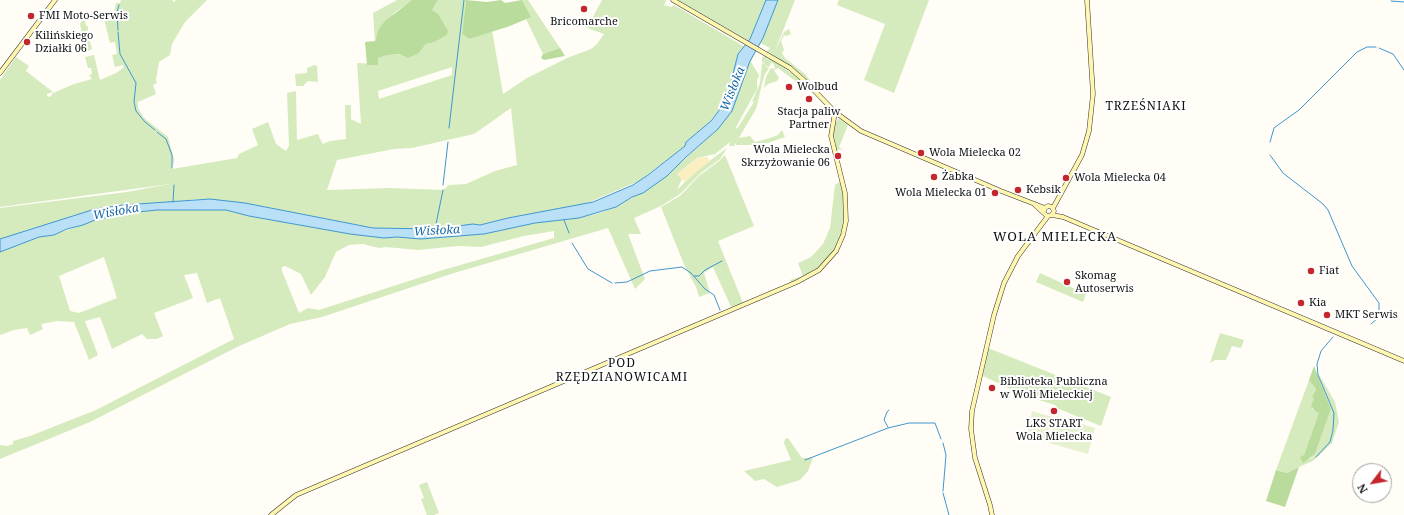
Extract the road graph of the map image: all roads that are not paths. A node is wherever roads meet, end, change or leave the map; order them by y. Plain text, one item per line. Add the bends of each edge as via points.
1 (55, 0) edge
2 (673, 0) edge
3 (1088, 0) edge
4 (0, 73) edge
5 (835, 112) junction
6 (1049, 211) junction
7 (1404, 361) edge
8 (271, 515) edge
9 (992, 515) edge

1 - 4 street
2 - 5 street via 771,56 798,75
3 - 6 street via 1093,94 1089,131 1082,155
5 - 6 street via 868,134
5 - 8 street via 831,136 845,193 846,221 836,251 819,270 797,282 296,495
6 - 7 street
6 - 9 street via 1018,256 1004,283 992,320 971,418 975,458

